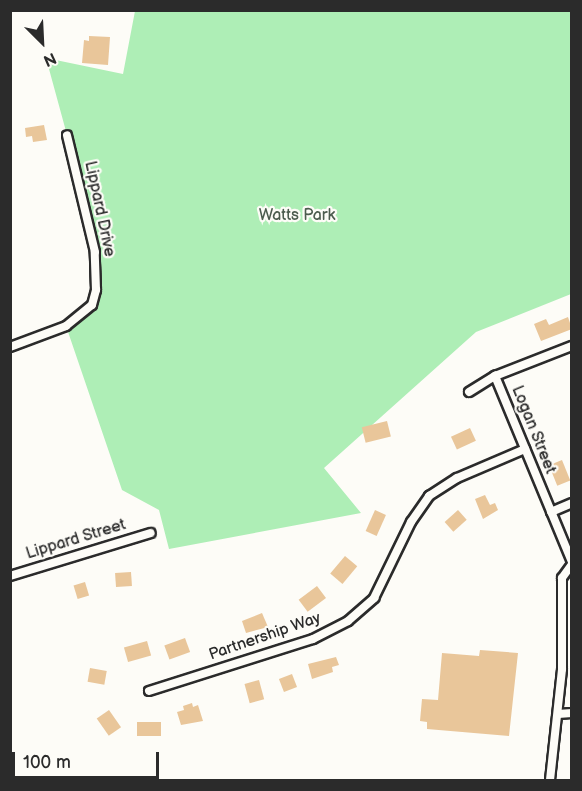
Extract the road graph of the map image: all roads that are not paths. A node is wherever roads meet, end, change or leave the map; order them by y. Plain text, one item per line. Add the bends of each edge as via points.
1 (67, 135) dead end
2 (572, 346) edge
3 (10, 347) edge
4 (495, 376) junction
5 (469, 392) dead end
6 (525, 449) junction
7 (572, 503) edge
8 (551, 512) junction
9 (151, 533) dead end
10 (572, 563) edge
11 (10, 576) edge
12 (149, 692) dead end
13 (572, 713) edge
14 (558, 714) junction
15 (550, 780) edge

1 - 3 street, Lippard Drive via 95,252 96,290 92,305 66,326
2 - 4 street
4 - 5 street
4 - 6 street, Logan Street
6 - 8 street, Logan Street
6 - 12 street, Partnership Way via 457,478 429,496 411,522 374,598 348,621 313,639
7 - 8 street
8 - 10 street, Logan Street
9 - 11 street, Lippard Street
10 - 14 street via 561,585
13 - 14 street
14 - 15 street

